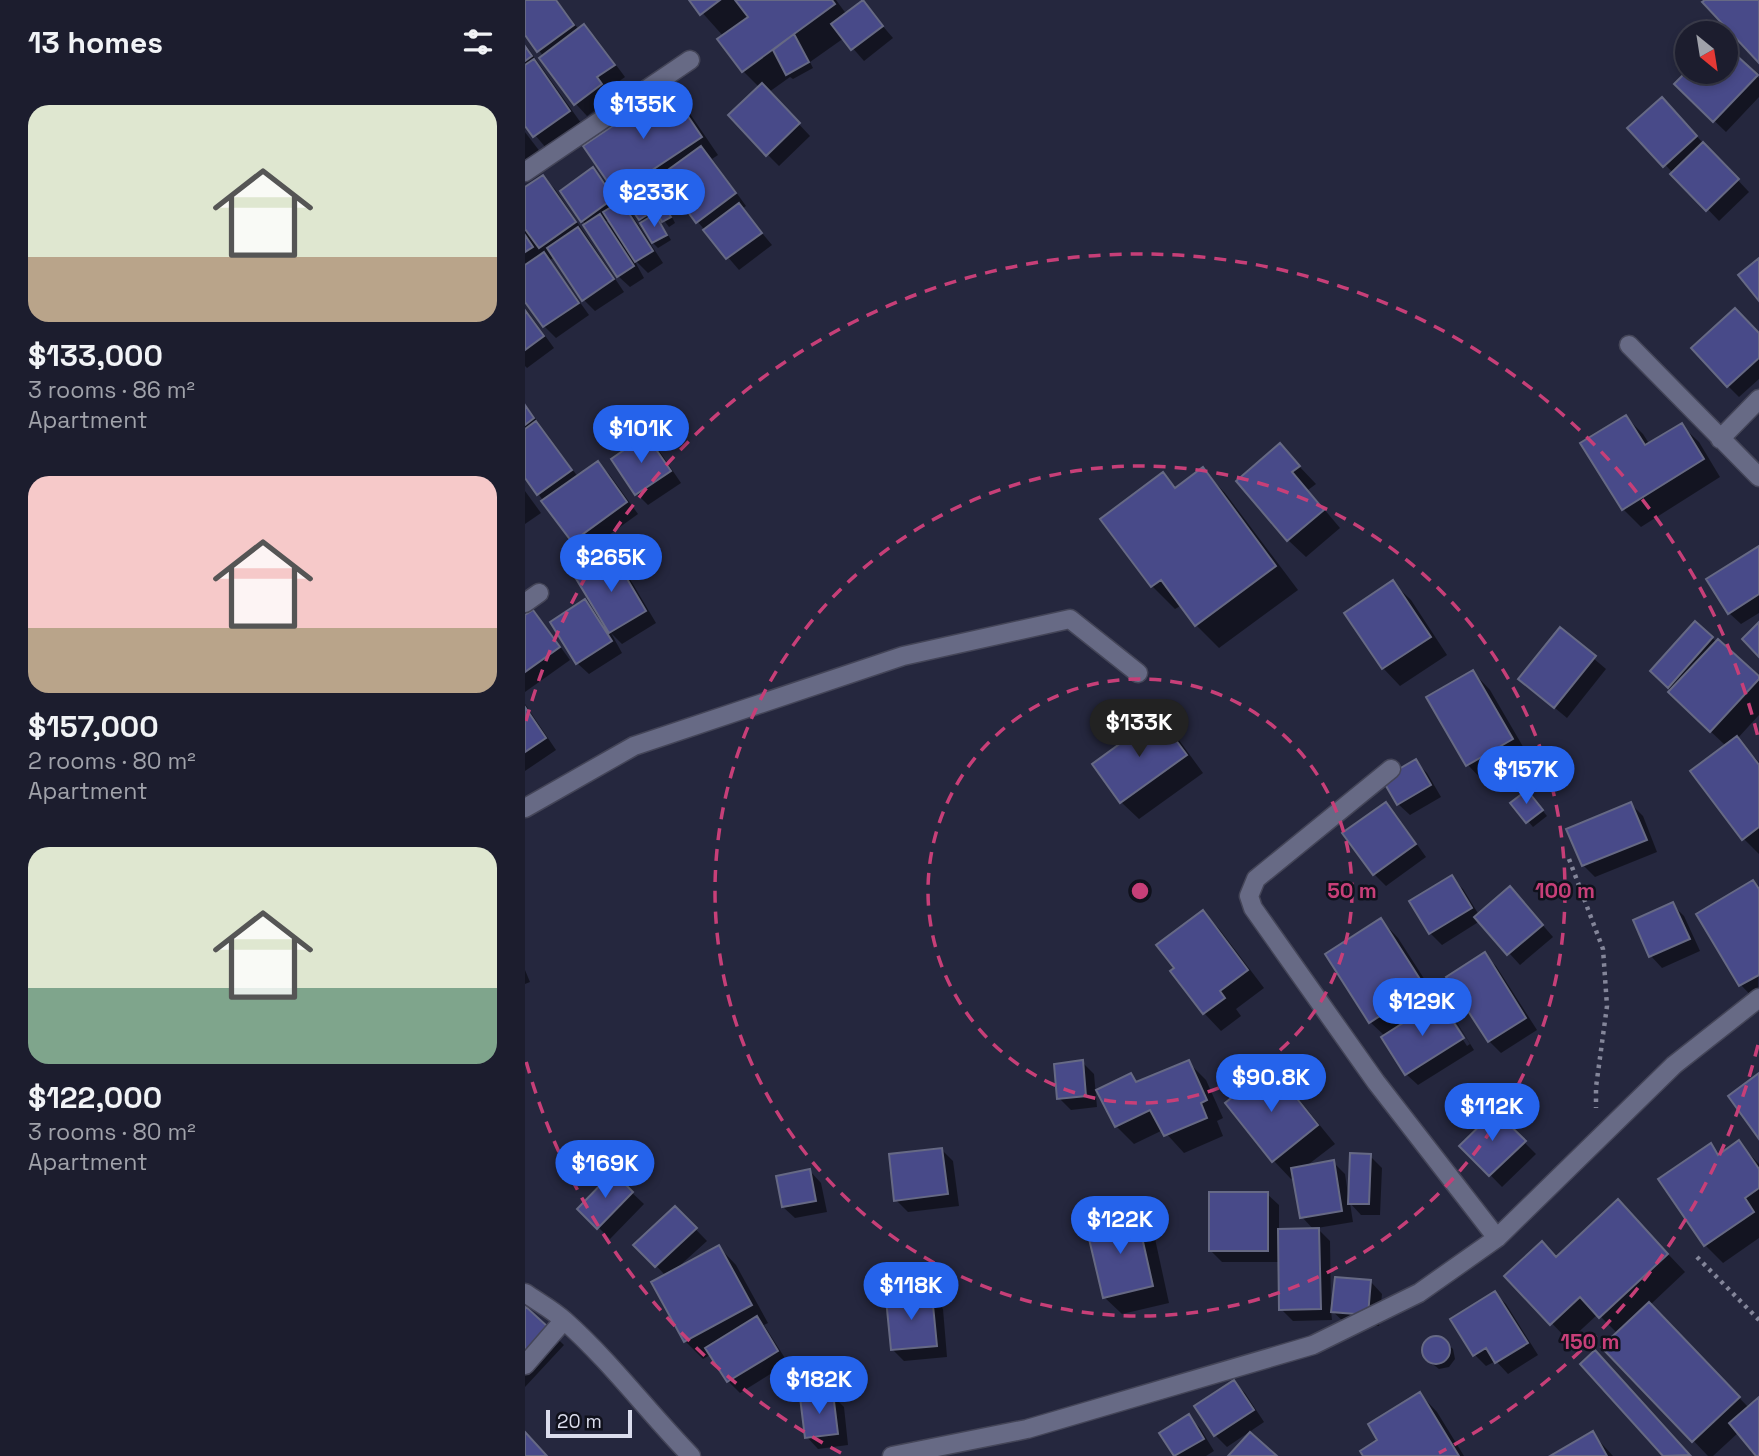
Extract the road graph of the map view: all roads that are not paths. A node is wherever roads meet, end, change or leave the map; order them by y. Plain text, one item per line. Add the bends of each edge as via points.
1 (690, 60) dead end
2 (525, 172) edge
3 (1629, 345) dead end
4 (1759, 399) edge
5 (1720, 439) junction
6 (1759, 477) edge
7 (525, 586) edge
8 (525, 603) edge
9 (1138, 673) dead end
10 (1391, 769) dead end
11 (525, 808) edge
12 (1758, 1000) edge
13 (1497, 1238) junction
14 (525, 1293) edge
15 (564, 1320) junction
16 (525, 1365) edge
17 (691, 1456) edge
18 (891, 1456) edge

1 - 2 street
3 - 5 street
4 - 5 street
5 - 6 street
7 - 8 street via 539,593
9 - 11 street via 1070,619 996,634 903,656 633,746
10 - 13 street via 1256,879 1249,896 1376,1082
12 - 13 street via 1674,1065
13 - 18 street via 1419,1293 1313,1345 1027,1429
14 - 15 street
15 - 16 street
15 - 17 street

